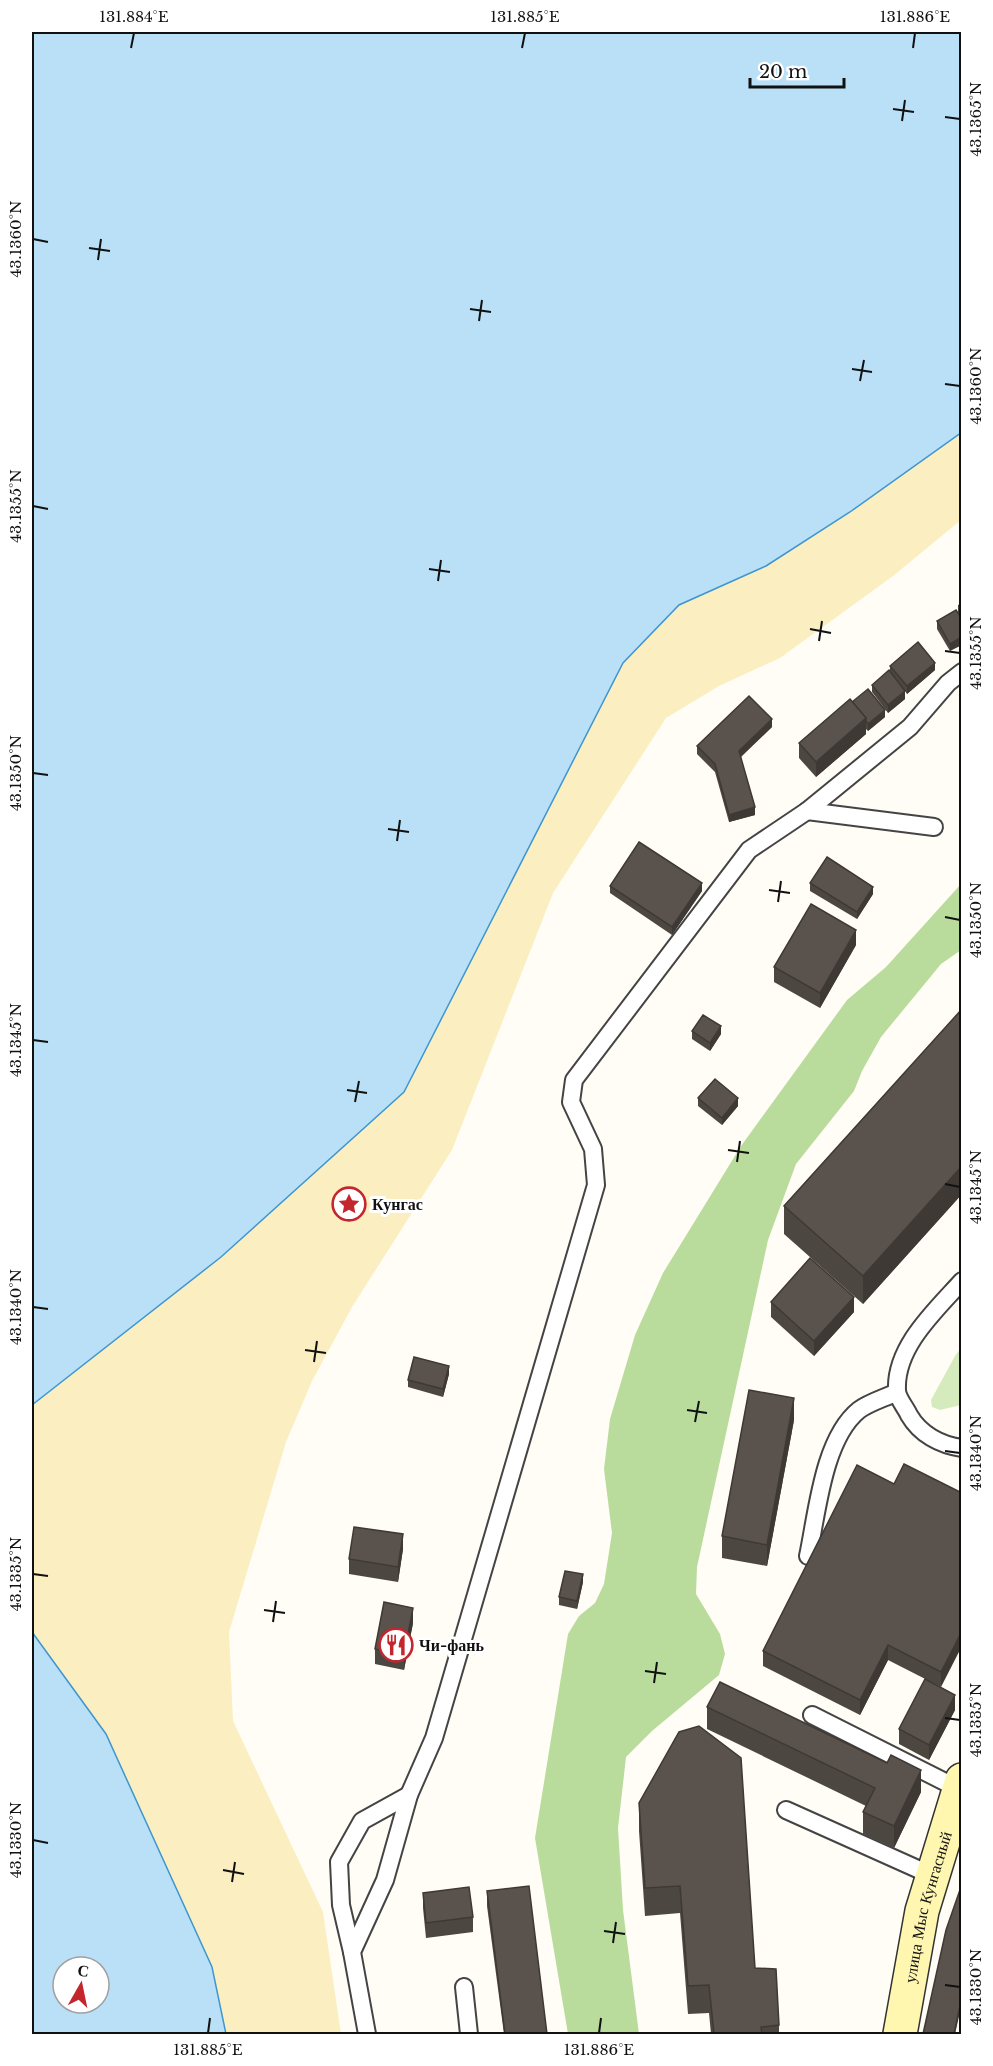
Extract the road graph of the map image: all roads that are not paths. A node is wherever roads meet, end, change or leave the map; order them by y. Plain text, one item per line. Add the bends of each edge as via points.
1 (962, 672) edge
2 (807, 811) junction
3 (934, 827) dead end
4 (962, 1281) edge
5 (897, 1392) junction
6 (962, 1448) edge
7 (808, 1556) edge
8 (812, 1714) dead end
9 (959, 1784) edge
10 (409, 1795) junction
11 (786, 1810) dead end
12 (931, 1875) junction
13 (352, 1952) junction
14 (464, 1987) dead end
15 (367, 2034) edge
16 (469, 2034) edge
17 (900, 2034) edge

1 - 2 lane via 910,727
2 - 3 lane
2 - 10 lane via 749,850 574,1080 571,1102 593,1149 596,1185 437,1726
4 - 5 lane via 903,1355
5 - 6 lane via 916,1428 946,1446
5 - 7 lane via 860,1410 845,1427 830,1455
8 - 9 lane
9 - 12 street, улица Мыс Кунгасный
10 - 13 lane via 385,1880
10 - 13 lane via 362,1821 339,1862 341,1905
11 - 12 lane
12 - 17 street, улица Мыс Кунгасный
13 - 15 lane
14 - 16 lane

